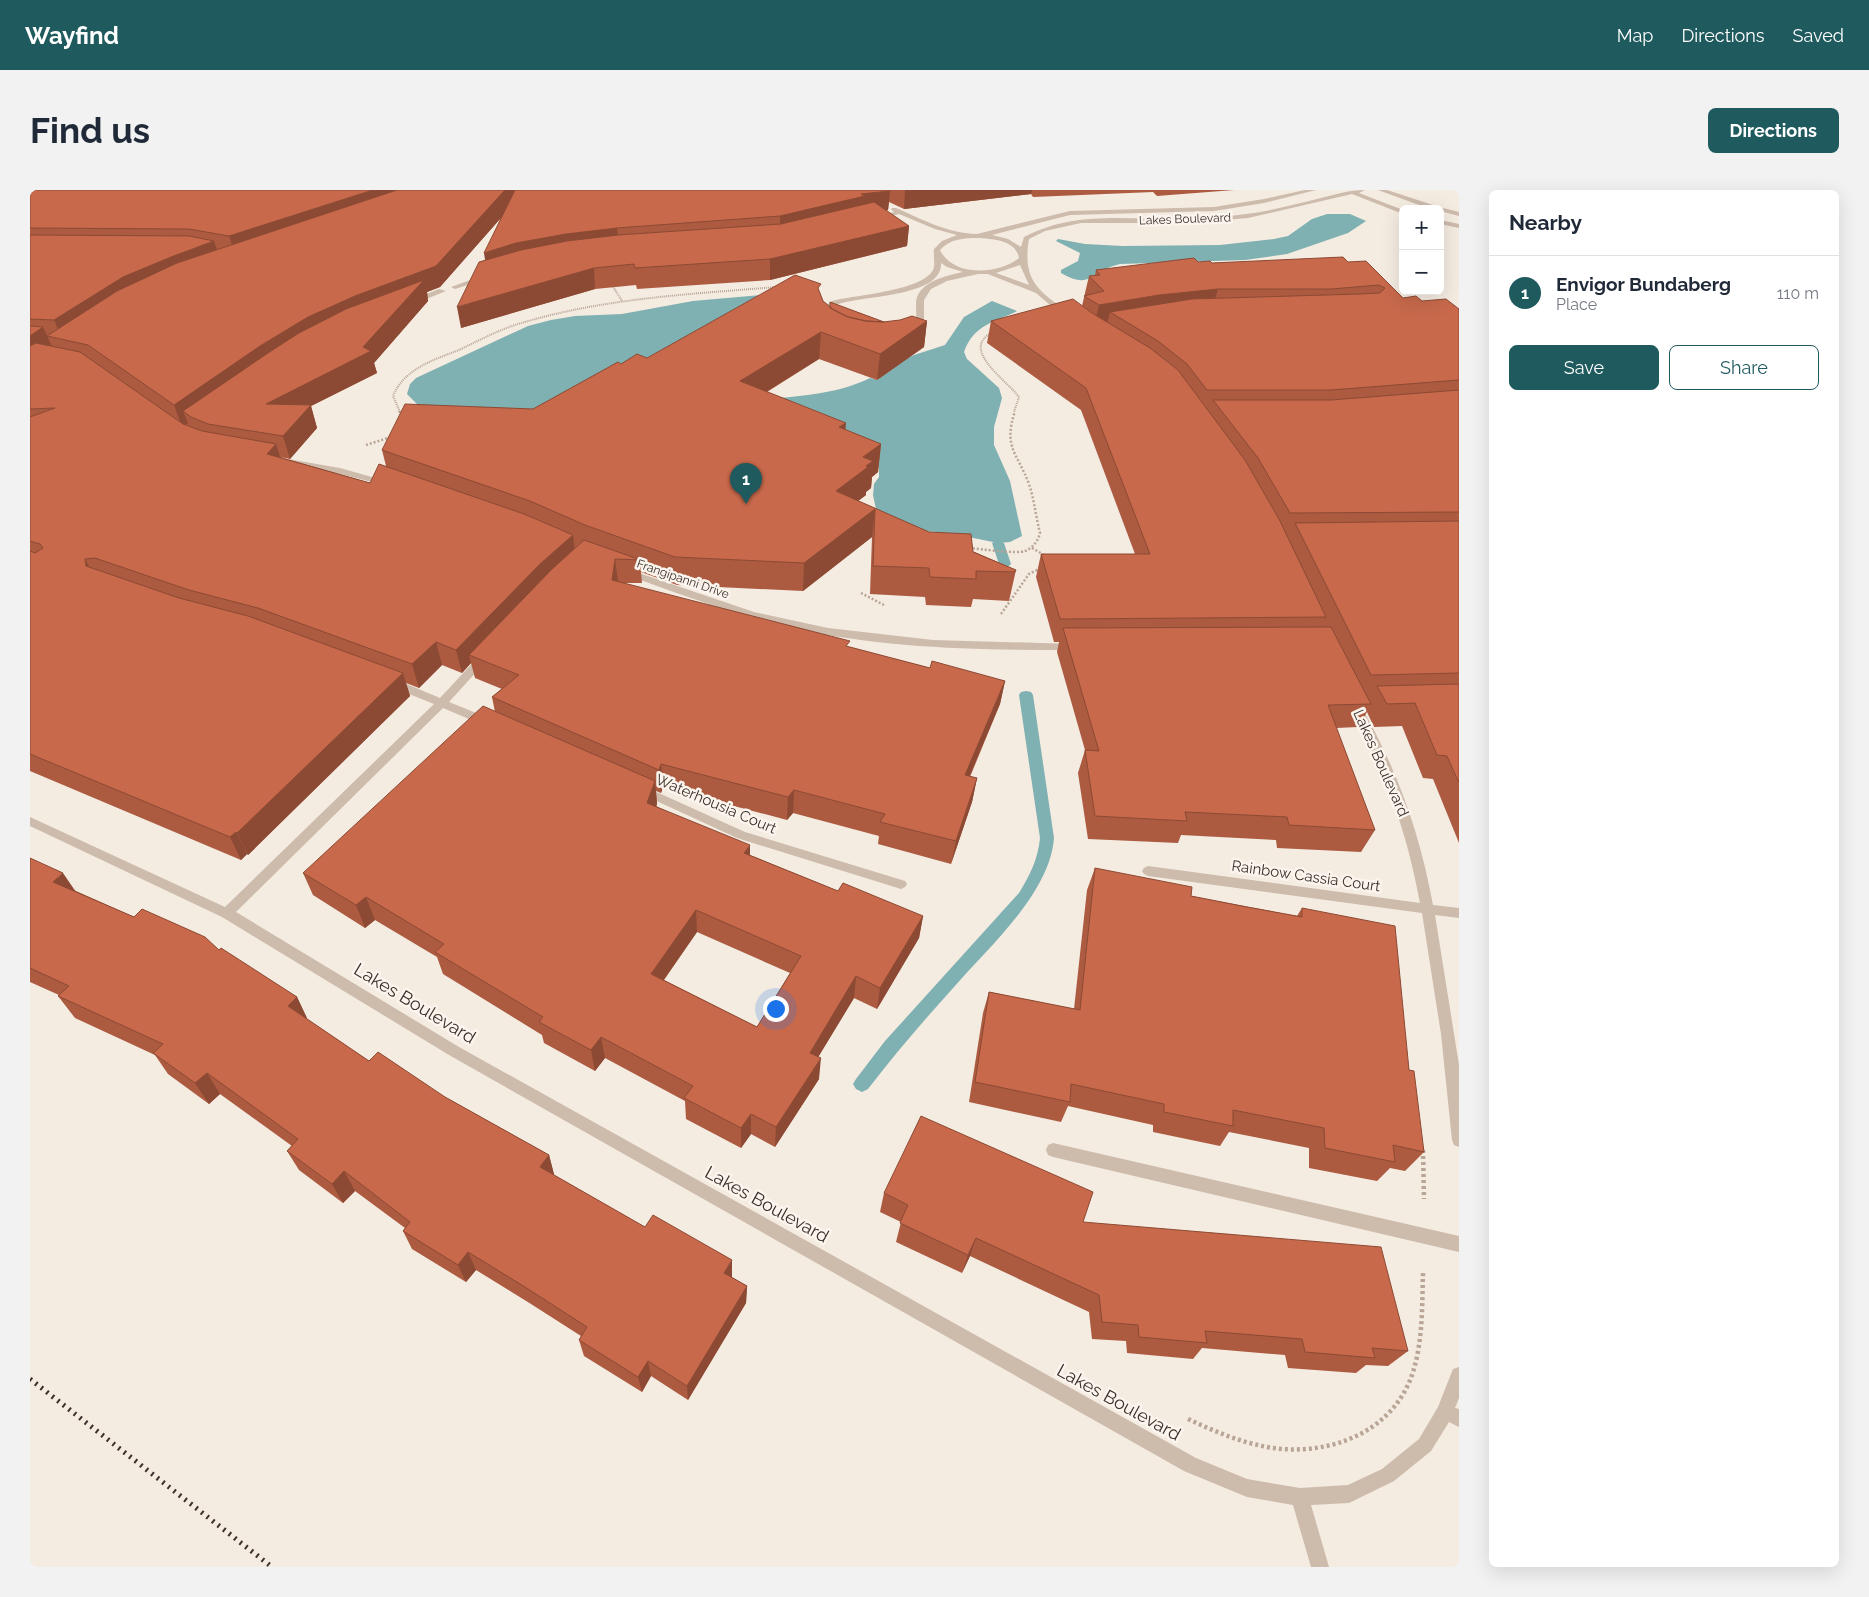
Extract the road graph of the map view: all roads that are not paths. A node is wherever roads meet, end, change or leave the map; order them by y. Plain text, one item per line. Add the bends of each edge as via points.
1 (1313, 190) edge
2 (1362, 190) edge
3 (1381, 190) edge
4 (1350, 191) edge
5 (884, 204) edge
6 (1427, 205) edge
7 (1399, 210) edge
8 (1444, 210) edge
9 (900, 212) junction
10 (1459, 214) edge
11 (866, 220) edge
12 (917, 221) junction
13 (1444, 223) edge
14 (1459, 226) edge
15 (974, 236) junction
16 (935, 246) junction
17 (1023, 257) junction
18 (983, 272) junction
19 (494, 274) edge
20 (455, 286) dead end
21 (442, 291) dead end
22 (1038, 292) junction
23 (399, 307) edge
24 (823, 321) edge
25 (1076, 322) edge
26 (906, 338) edge
27 (274, 460) edge
28 (400, 486) edge
29 (621, 570) edge
30 (495, 646) edge
31 (1083, 647) edge
32 (383, 679) edge
33 (1356, 701) edge
34 (442, 703) junction
35 (499, 727) edge
36 (626, 783) edge
37 (30, 821) edge
38 (1148, 871) dead end
39 (901, 884) dead end
40 (1428, 910) junction
41 (228, 913) junction
42 (1459, 913) edge
43 (1459, 1140) edge
44 (1053, 1150) dead end
45 (1459, 1244) edge
46 (1459, 1375) edge
47 (1452, 1415) edge
48 (1300, 1497) junction
49 (1320, 1567) edge

1 - 15 street, Lakes Boulevard via 1223,208 1071,213
2 - 4 street, Lakes Boulevard
3 - 6 street
4 - 7 street
4 - 17 street, Lakes Boulevard via 1282,210 1234,218 1066,224 1040,230 1026,238
5 - 9 street
8 - 10 street
9 - 11 street
9 - 12 street
12 - 15 street
12 - 16 street
13 - 14 street
15 - 16 street, Lakes Boulevard via 947,240
15 - 17 street via 1013,244
16 - 18 street via 942,261
16 - 24 street via 940,264 933,276 904,290 837,301 822,313
17 - 18 street via 1011,268
17 - 22 street via 1022,269
18 - 22 street via 1014,280
18 - 26 street via 949,277 927,290 921,296 921,325 916,333
19 - 20 street
21 - 23 street
22 - 25 street
27 - 28 street via 340,471
29 - 31 street, Frangipanni Drive via 730,608 793,625 845,634 960,645
30 - 34 street
32 - 34 street
33 - 40 street, Lakes Boulevard via 1408,823
34 - 35 street
34 - 41 street
36 - 39 street, Waterhousia Court via 741,835
37 - 41 street, Lakes Boulevard
38 - 40 street, Rainbow Cassia Court
40 - 42 street, Rainbow Cassia Court
40 - 43 street, Lakes Boulevard via 1444,997
41 - 48 street, Lakes Boulevard via 454,1051 1190,1465 1247,1488
44 - 45 street
46 - 47 street, Lakes Boulevard
47 - 48 street, Lakes Boulevard via 1425,1445 1388,1475 1349,1494
48 - 49 street

